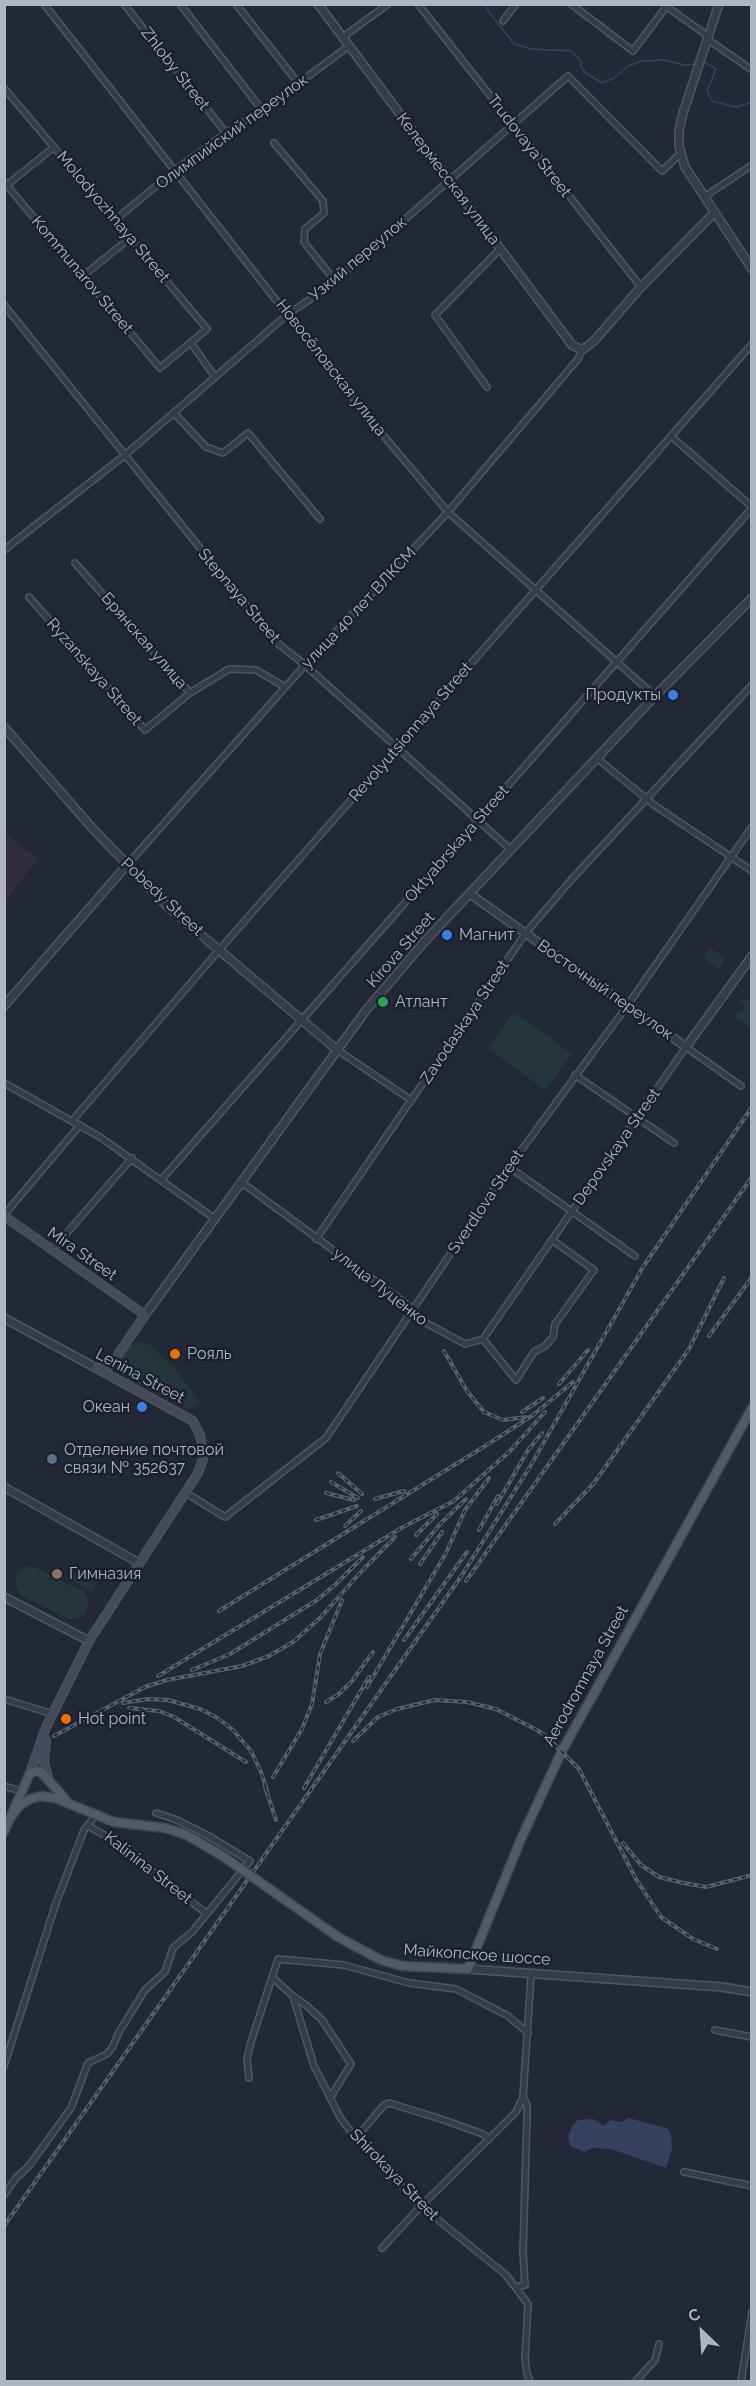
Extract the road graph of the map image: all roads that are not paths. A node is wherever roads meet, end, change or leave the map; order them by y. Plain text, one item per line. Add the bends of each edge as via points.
1 (44, 4) edge
2 (124, 4) edge
3 (180, 4) edge
4 (236, 4) edge
5 (318, 4) edge
6 (388, 4) edge
7 (418, 4) edge
8 (516, 4) edge
9 (571, 4) edge
10 (719, 4) edge
11 (664, 6) edge
12 (503, 21) dead end
13 (343, 37) junction
14 (708, 37) junction
15 (349, 46) junction
16 (752, 70) edge
17 (299, 84) junction
18 (4, 88) edge
19 (262, 110) junction
20 (512, 125) junction
21 (226, 133) junction
22 (274, 143) dead end
23 (54, 147) junction
24 (681, 154) junction
25 (752, 165) edge
26 (175, 170) junction
27 (449, 183) junction
28 (6, 184) edge
29 (704, 197) junction
30 (714, 213) junction
31 (115, 220) junction
32 (130, 238) junction
33 (500, 249) junction
34 (752, 269) edge
35 (83, 276) junction
36 (335, 280) junction
37 (641, 287) junction
38 (4, 305) edge
39 (288, 314) junction
40 (191, 343) junction
41 (752, 344) edge
42 (582, 350) junction
43 (160, 368) joint
44 (215, 377) junction
45 (487, 387) dead end
46 (174, 413) junction
47 (671, 436) junction
48 (125, 455) junction
49 (752, 508) edge
50 (448, 512) junction
51 (321, 519) dead end
52 (4, 550) edge
53 (75, 563) dead end
54 (536, 591) junction
55 (29, 597) dead end
56 (752, 598) edge
57 (616, 661) junction
58 (305, 665) junction
59 (752, 684) edge
60 (285, 687) junction
61 (190, 693) junction
62 (655, 696) junction
63 (4, 727) edge
64 (397, 748) junction
65 (598, 759) junction
66 (647, 798) junction
67 (479, 820) junction
68 (752, 827) edge
69 (511, 850) junction
70 (731, 856) junction
71 (127, 865) junction
72 (752, 871) edge
73 (470, 894) junction
74 (525, 934) junction
75 (220, 949) junction
76 (752, 956) edge
77 (4, 1006) edge
78 (627, 1006) junction
79 (302, 1021) junction
80 (686, 1047) junction
81 (336, 1050) junction
82 (575, 1075) junction
83 (4, 1083) edge
84 (741, 1086) dead end
85 (411, 1100) junction
86 (638, 1118) junction
87 (72, 1121) junction
88 (80, 1125) junction
89 (674, 1143) dead end
90 (132, 1158) junction
91 (509, 1167) junction
92 (162, 1179) junction
93 (241, 1182) junction
94 (571, 1212) junction
95 (4, 1215) edge
96 (214, 1218) junction
97 (316, 1239) junction
98 (552, 1240) junction
99 (52, 1250) junction
100 (635, 1256) dead end
101 (412, 1310) junction
102 (145, 1315) junction
103 (4, 1318) edge
104 (483, 1339) junction
105 (117, 1358) junction
106 (96, 1368) junction
107 (124, 1383) junction
108 (752, 1408) edge
109 (4, 1489) edge
110 (186, 1493) junction
111 (138, 1565) junction
112 (4, 1597) edge
113 (89, 1641) junction
114 (4, 1699) edge
115 (53, 1715) junction
116 (29, 1775) junction
117 (51, 1785) junction
118 (4, 1786) edge
119 (21, 1791) junction
120 (55, 1798) junction
121 (71, 1804) junction
122 (156, 1813) dead end
123 (95, 1816) junction
124 (11, 1817) junction
125 (88, 1826) junction
126 (4, 1832) edge
127 (206, 1913) junction
128 (381, 1960) junction
129 (468, 1969) junction
130 (377, 1973) junction
131 (531, 1975) junction
132 (272, 1977) junction
133 (752, 1992) edge
134 (293, 1996) junction
135 (715, 2030) dead end
136 (528, 2033) junction
137 (752, 2037) edge
138 (4, 2066) edge
139 (249, 2078) dead end
140 (523, 2097) junction
141 (330, 2098) junction
142 (356, 2138) junction
143 (489, 2139) junction
144 (684, 2172) dead end
145 (752, 2186) edge
146 (4, 2195) edge
147 (421, 2206) junction
148 (382, 2248) dead end
149 (525, 2285) junction
150 (516, 2287) junction
151 (528, 2304) junction
152 (752, 2312) edge
153 (659, 2344) dead end
154 (530, 2382) edge
155 (635, 2382) edge
156 (741, 2382) edge

1 - 26 street, Новосёловская улица
2 - 21 street, Zhloby Street
3 - 19 street
4 - 17 street
5 - 13 street, Келермесская улица
6 - 13 street
7 - 20 street, Trudovaya Street
8 - 12 street
9 - 11 street via 633,51
10 - 14 street
11 - 14 street
13 - 15 street, Келермесская улица
14 - 16 street
14 - 24 street via 679,131
15 - 17 street, Олимпийский переулок
15 - 27 street, Келермесская улица
17 - 19 street, Олимпийский переулок
18 - 23 street, Molodyozhnaya Street
19 - 21 street, Олимпийский переулок
20 - 24 street, Узкий переулок via 568,76 662,171
20 - 27 street, Узкий переулок
20 - 37 street, Trudovaya Street
21 - 26 street, Олимпийский переулок
22 - 36 street via 322,201 324,213 305,229 304,242
23 - 28 street
23 - 31 street, Molodyozhnaya Street
24 - 29 street
25 - 29 street
26 - 31 street, Олимпийский переулок
26 - 39 street, Новосёловская улица
27 - 33 street, Келермесская улица
27 - 36 street, Узкий переулок
28 - 35 street, Kommunarov Street
29 - 30 street
30 - 34 street
30 - 37 street, улица 40 лет ВЛКСМ
31 - 32 street, Molodyozhnaya Street
32 - 35 street
32 - 40 street, Molodyozhnaya Street via 207,329
33 - 42 street, Келермесская улица via 573,345
33 - 45 street via 435,315
35 - 43 street, Kommunarov Street
36 - 39 street, Узкий переулок
37 - 42 street, улица 40 лет ВЛКСМ via 594,342
38 - 48 street, Stepnaya Street
39 - 44 street, Узкий переулок
39 - 50 street, Новосёловская улица
40 - 43 street, Molodyozhnaya Street
40 - 44 street
41 - 47 street, Revolyutsionnaya Street
42 - 50 street, улица 40 лет ВЛКСМ
44 - 46 street, Узкий переулок
46 - 48 street, Узкий переулок
46 - 51 street via 206,447 223,453 248,433
47 - 49 street
47 - 54 street, Revolyutsionnaya Street
48 - 52 street, Узкий переулок
48 - 58 street, Stepnaya Street via 265,630
49 - 57 street, Oktyabrskaya Street
50 - 54 street, Новосёловская улица
50 - 58 street, улица 40 лет ВЛКСМ
53 - 61 street, Брянская улица
54 - 57 street, Новосёловская улица
54 - 64 street, Revolyutsionnaya Street
55 - 61 street, Ryzanskaya Street via 145,730
56 - 62 street, Kirova Street
57 - 62 street, Новосёловская улица
57 - 67 street, Oktyabrskaya Street
58 - 60 street, улица 40 лет ВЛКСМ
58 - 64 street, Stepnaya Street
59 - 66 street, Zavodaskaya Street
60 - 61 street, Брянская улица via 256,670 242,668 229,669
60 - 71 street, улица 40 лет ВЛКСМ
62 - 65 street, Kirova Street
63 - 71 street, Pobedy Street
64 - 67 street, Stepnaya Street
64 - 75 street, Revolyutsionnaya Street
65 - 66 street
65 - 69 street, Kirova Street
66 - 70 street
66 - 74 street, Zavodaskaya Street
67 - 69 street, Stepnaya Street
67 - 79 street, Oktyabrskaya Street
68 - 70 street, Sverdlova Street
69 - 73 street, Kirova Street
70 - 72 street
70 - 78 street, Sverdlova Street
71 - 75 street, Pobedy Street via 167,906
71 - 77 street, улица 40 лет ВЛКСМ
73 - 74 street, Восточный переулок
73 - 81 street, Kirova Street via 403,966
74 - 78 street, Восточный переулок
74 - 85 street, Zavodaskaya Street
75 - 79 street, Pobedy Street
75 - 87 street, Revolyutsionnaya Street
76 - 80 street, Depovskaya Street
78 - 80 street, Восточный переулок
78 - 82 street, Sverdlova Street
79 - 81 street, Pobedy Street
79 - 92 street, Oktyabrskaya Street
80 - 84 street, Восточный переулок
80 - 86 street, Depovskaya Street
81 - 85 street
81 - 93 street, Kirova Street
82 - 86 street
82 - 91 street, Sverdlova Street
83 - 87 street
85 - 97 street, Zavodaskaya Street
86 - 89 street
86 - 94 street, Depovskaya Street
87 - 88 street
88 - 90 street
88 - 95 street
90 - 92 street
90 - 99 street
91 - 94 street
91 - 101 street, Sverdlova Street
92 - 96 street
93 - 96 street, Kirova Street
93 - 97 street, улица Луценко
94 - 98 street, Depovskaya Street
94 - 100 street
95 - 99 main road, Mira Street
96 - 102 street, Kirova Street
97 - 101 street, улица Луценко
98 - 104 street, Depovskaya Street
98 - 104 street via 594,1270 555,1324 553,1337 534,1352 516,1380
99 - 102 main road, Mira Street
101 - 104 street, улица Луценко via 417,1318 465,1344
101 - 110 street, Sverdlova Street via 326,1438 225,1517
102 - 105 main road, Kirova Street
103 - 106 street, Lenina Street
105 - 106 main road via 111,1365
105 - 107 main road via 115,1368
106 - 107 main road, Lenina Street
107 - 110 main road, Lenina Street via 186,1416 197,1428 204,1450 203,1463
108 - 129 main road, Aerodromnaya Street via 562,1751
109 - 111 street
110 - 111 main road, Lenina Street
111 - 113 main road, Lenina Street
112 - 113 street
113 - 115 main road, Lenina Street
114 - 115 street
115 - 116 main road
115 - 117 main road via 43,1758
116 - 117 main road via 40,1772
116 - 119 main road
116 - 120 main road via 28,1791
117 - 121 main road
118 - 119 street
119 - 124 main road
120 - 121 main road
120 - 124 main road via 41,1796 26,1801
121 - 123 main road, Майкопское шоссе
122 - 127 street via 197,1830 250,1861
123 - 125 street
123 - 128 main road, Майкопское шоссе, bridge via 176,1831 198,1840 338,1937
124 - 126 main road
125 - 127 street, Kalinina Street via 108,1837
125 - 138 street via 55,1906
127 - 146 street via 173,1948 165,1972 145,1990 112,2048 88,2063 71,2108
128 - 129 main road, Майкопское шоссе via 402,1966
128 - 130 street
129 - 131 street, Майкопское шоссе
130 - 132 street via 344,1965 278,1959
130 - 136 street via 409,1983 456,1989 508,2016
131 - 133 street, Майкопское шоссе
131 - 136 street
132 - 134 street
132 - 139 street via 249,2045
134 - 141 street, Shirokaya Street via 314,2066
134 - 141 street via 322,2020 351,2064
135 - 137 street
136 - 140 street
140 - 143 street via 516,2112
140 - 149 street via 527,2106
141 - 142 street, Shirokaya Street
142 - 143 street via 389,2103
142 - 147 street, Shirokaya Street
143 - 147 street
144 - 145 street
147 - 148 street
147 - 150 street, Shirokaya Street
149 - 150 street
149 - 151 street
150 - 151 street, Shirokaya Street
151 - 154 street via 525,2359
152 - 156 street
153 - 155 street via 655,2360

